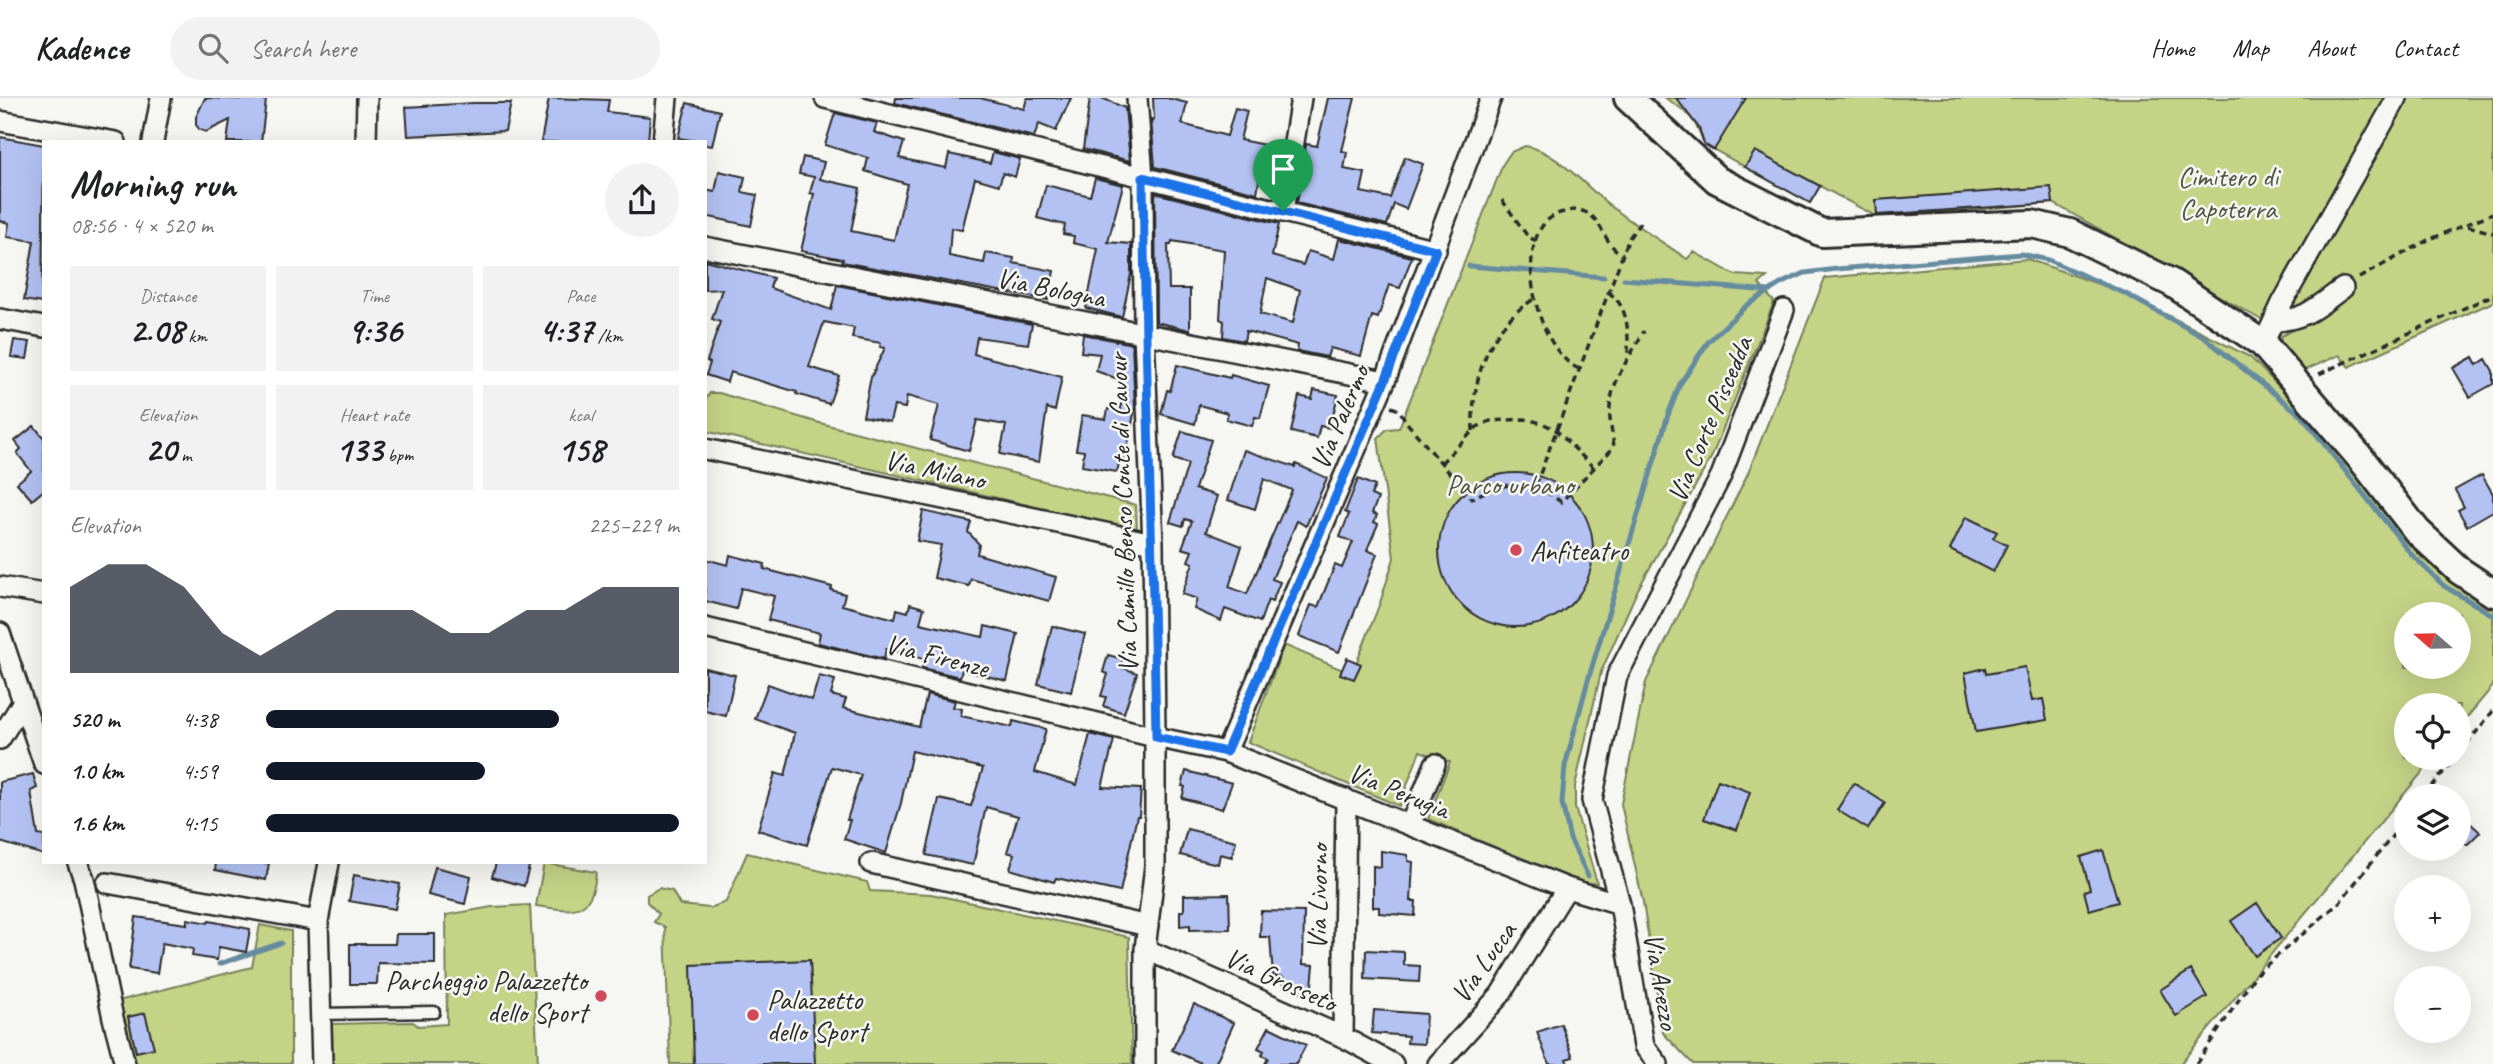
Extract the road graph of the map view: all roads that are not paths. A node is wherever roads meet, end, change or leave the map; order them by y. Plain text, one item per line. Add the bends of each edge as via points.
1 (161, 98) edge
2 (367, 98) edge
3 (667, 98) edge
4 (825, 98) edge
5 (1301, 98) edge
6 (1492, 98) edge
7 (1628, 98) edge
8 (2397, 98) edge
9 (1134, 100) edge
10 (0, 121) edge
11 (105, 140) edge
12 (153, 140) edge
13 (366, 140) edge
14 (663, 140) edge
15 (1143, 177) junction
16 (1283, 211) junction
17 (707, 247) edge
18 (1436, 250) junction
19 (2343, 288) road end
20 (1784, 310) dead end
21 (0, 319) edge
22 (42, 327) edge
23 (2269, 332) junction
24 (1144, 334) junction
25 (1385, 381) junction
26 (707, 449) edge
27 (1153, 543) junction
28 (0, 587) edge
29 (2493, 593) edge
30 (42, 594) edge
31 (707, 628) edge
32 (0, 633) edge
33 (22, 703) junction
34 (39, 735) edge
35 (1156, 737) junction
36 (0, 739) edge
37 (42, 752) edge
38 (1226, 752) junction
39 (1435, 764) dead end
40 (1346, 799) junction
41 (1410, 825) junction
42 (871, 863) dead end
43 (328, 864) edge
44 (81, 871) edge
45 (107, 883) dead end
46 (1567, 888) junction
47 (1620, 904) junction
48 (318, 921) junction
49 (1148, 926) junction
50 (1145, 949) junction
51 (434, 1012) dead end
52 (320, 1014) junction
53 (1343, 1037) junction
54 (125, 1064) edge
55 (322, 1064) edge
56 (1145, 1064) edge
57 (1393, 1064) edge
58 (1438, 1064) edge
59 (1658, 1064) edge

1 - 12 street
2 - 13 street
3 - 14 street
4 - 15 street
5 - 16 street
6 - 18 street, Via Palermo
7 - 23 street via 1717,180 1822,233 2032,224 2070,233
8 - 23 street
9 - 15 street, Via Camillo Benso Conte di Cavour
10 - 11 street
15 - 16 street
15 - 24 street, Via Camillo Benso Conte di Cavour
16 - 18 street
17 - 24 street, Via Bologna
18 - 25 street, Via Palermo
19 - 23 street via 2304,316
20 - 47 street, Via Corte Piscedda via 1721,476 1617,676 1592,800
21 - 22 street
23 - 29 street via 2298,384 2417,531 2460,571
24 - 25 street, Via Bologna
24 - 27 street, Via Camillo Benso Conte di Cavour
25 - 38 street, Via Palermo
26 - 27 street, Via Milano
27 - 35 street, Via Camillo Benso Conte di Cavour
28 - 30 street
31 - 35 street, Via Firenze
32 - 33 street
33 - 34 street
33 - 36 street
34 - 37 street
35 - 38 street, Via Perugia
35 - 49 street, Via Camillo Benso Conte di Cavour via 1155,866
38 - 40 street, Via Perugia
39 - 41 street
40 - 41 street, Via Perugia
40 - 53 street, Via Livorno
41 - 46 street, Via Perugia
42 - 49 street
43 - 48 street
44 - 54 street
45 - 48 street
46 - 47 street, Via Perugia
46 - 58 street, Via Lucca via 1500,995
47 - 59 street, Via Arezzo via 1644,1046
48 - 52 street
49 - 50 street, Via Camillo Benso Conte di Cavour
50 - 53 street, Via Grosseto
50 - 56 street, Via Camillo Benso Conte di Cavour
51 - 52 lane
52 - 55 street
53 - 57 street, Via Grosseto

